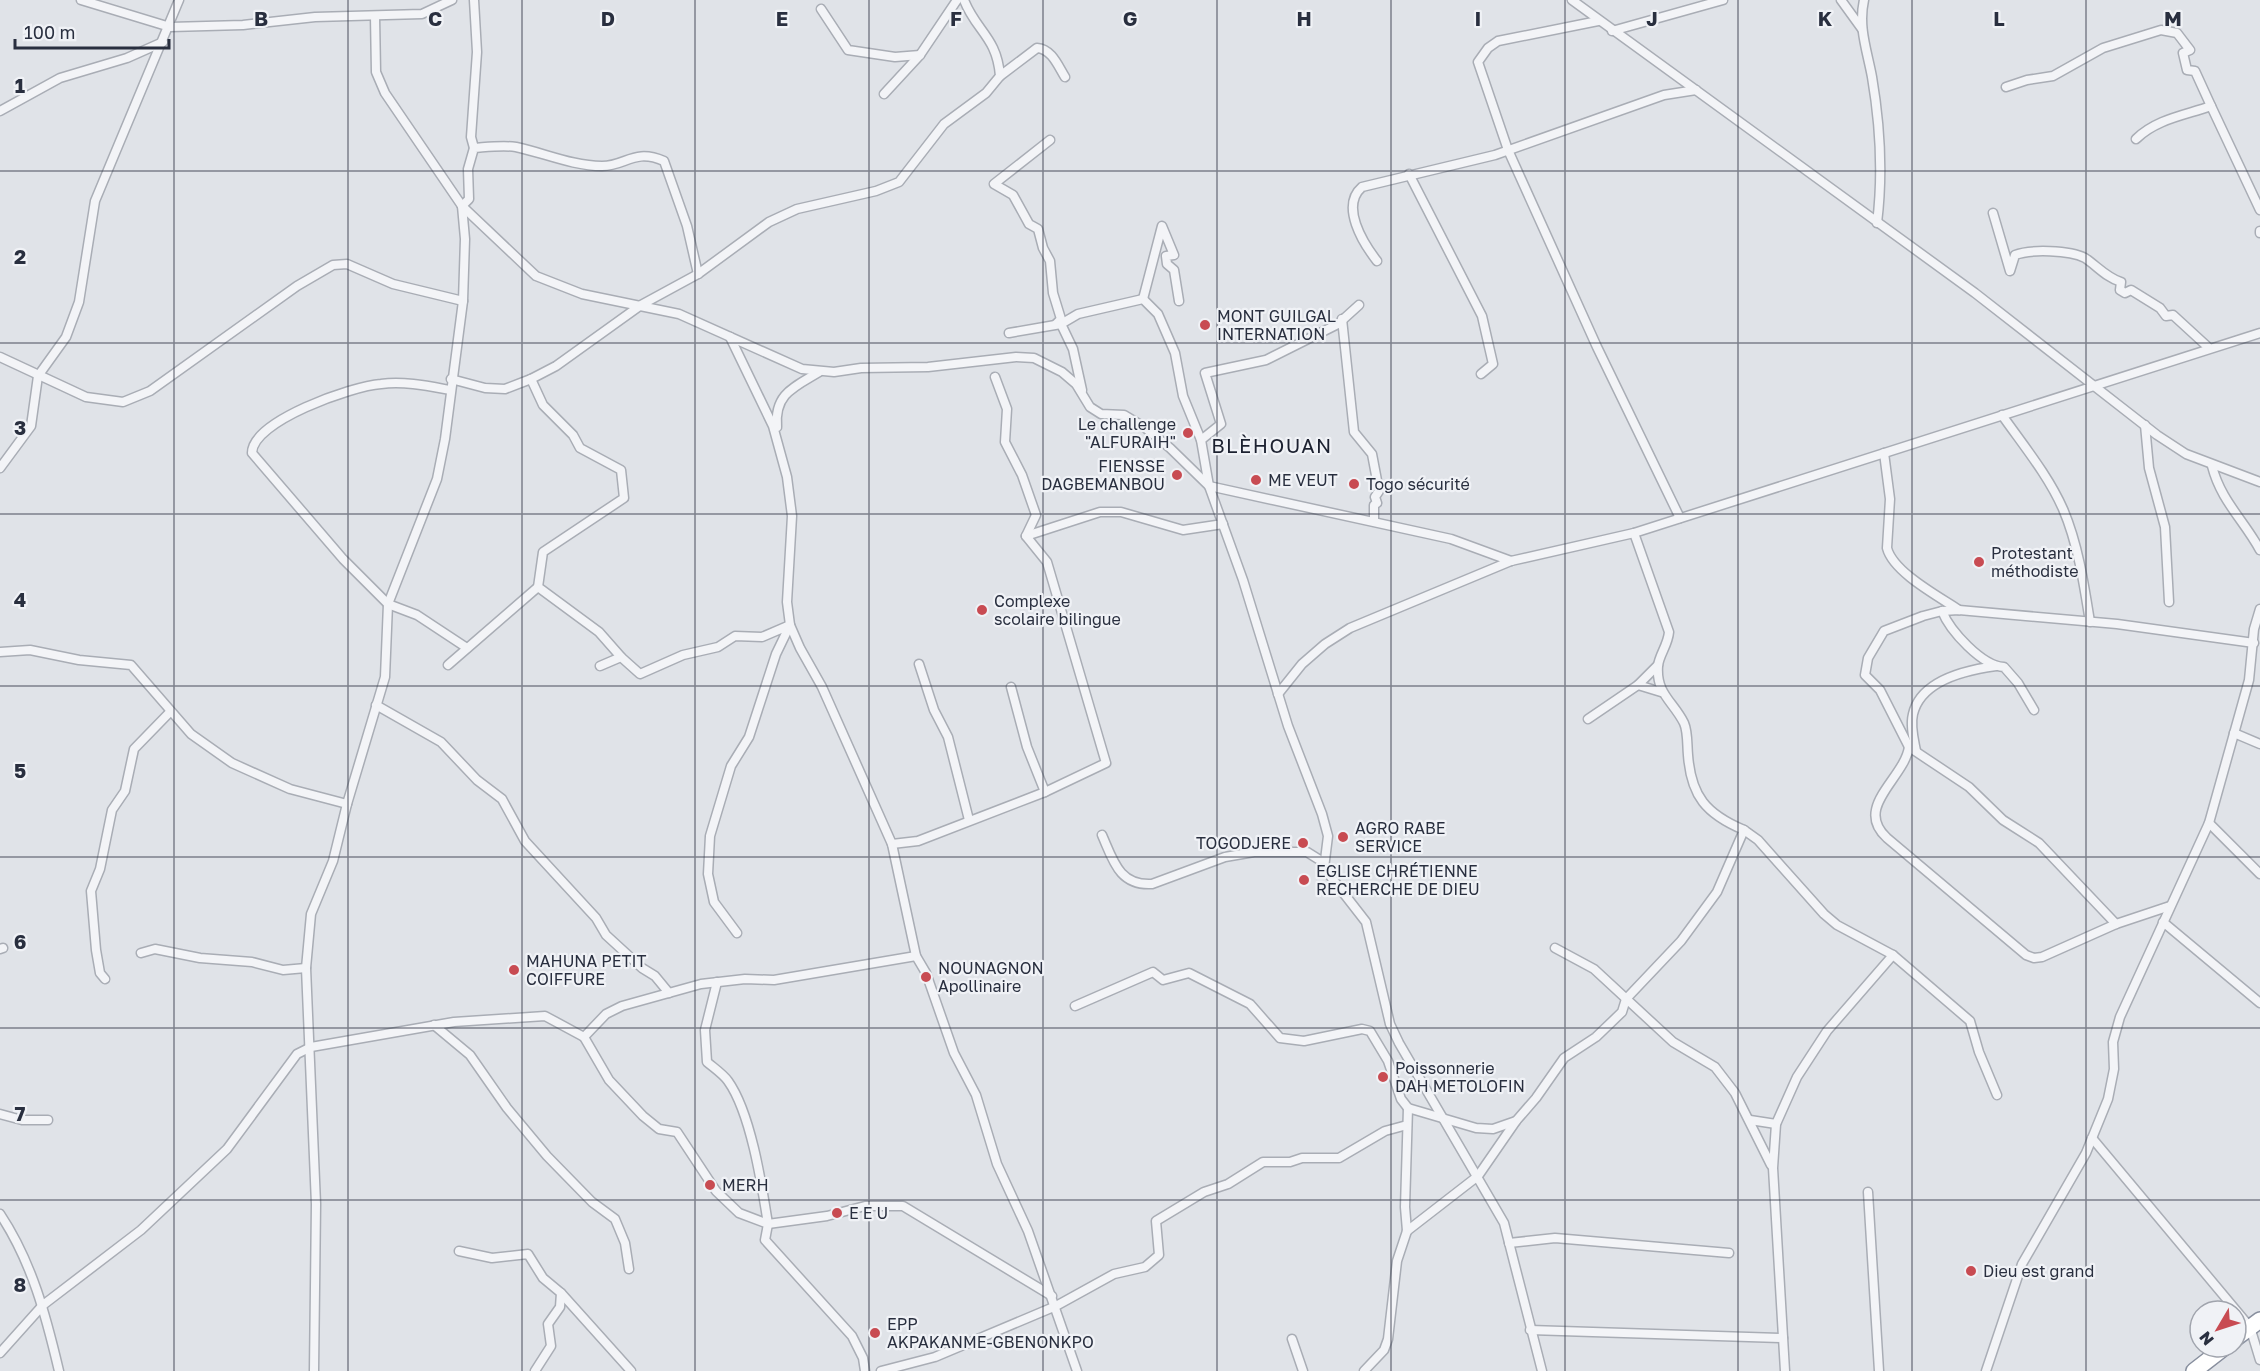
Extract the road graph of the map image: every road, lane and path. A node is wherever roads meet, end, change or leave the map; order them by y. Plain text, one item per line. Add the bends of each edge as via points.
1 (81, 0) edge
2 (179, 0) edge
3 (452, 0) edge
4 (474, 0) edge
5 (957, 0) edge
6 (964, 0) edge
7 (1572, 0) edge
8 (1723, 0) edge
9 (1841, 0) edge
10 (1864, 0) edge
11 (820, 9) dead end
12 (375, 16) junction
13 (1598, 21) junction
14 (170, 27) junction
15 (1862, 29) junction
16 (1612, 31) junction
17 (163, 42) junction
18 (920, 55) junction
19 (1000, 76) junction
20 (1065, 77) dead end
21 (2006, 87) dead end
22 (1696, 90) junction
23 (884, 94) dead end
24 (2211, 106) junction
25 (0, 111) edge
26 (2136, 139) dead end
27 (1050, 140) dead end
28 (474, 148) junction
29 (1508, 150) junction
30 (1410, 174) junction
31 (462, 206) junction
32 (2260, 210) edge
33 (1993, 213) dead end
34 (1877, 223) junction
35 (1377, 261) dead end
36 (698, 274) junction
37 (1143, 299) junction
38 (463, 301) junction
39 (1179, 301) dead end
40 (641, 305) junction
41 (1359, 305) dead end
42 (1342, 319) junction
43 (1059, 324) junction
44 (1008, 333) dead end
45 (2260, 333) edge
46 (730, 336) junction
47 (2209, 348) junction
48 (0, 357) edge
49 (819, 372) junction
50 (1480, 374) dead end
51 (38, 376) junction
52 (995, 377) dead end
53 (452, 379) junction
54 (531, 379) junction
55 (2095, 385) junction
56 (450, 390) junction
57 (1082, 394) junction
58 (2002, 415) junction
59 (2145, 425) junction
60 (1201, 440) junction
61 (779, 446) junction
62 (1884, 453) junction
63 (2212, 466) junction
64 (0, 468) edge
65 (2260, 482) edge
66 (1209, 486) junction
67 (1680, 518) junction
68 (1374, 521) junction
69 (1222, 524) junction
70 (1634, 533) junction
71 (1026, 536) junction
72 (2260, 550) edge
73 (1511, 561) junction
74 (538, 587) junction
75 (2169, 602) dead end
76 (388, 604) junction
77 (2260, 609) edge
78 (1959, 610) junction
79 (1942, 611) junction
80 (2090, 622) junction
81 (790, 625) junction
82 (2254, 643) junction
83 (467, 648) junction
84 (0, 652) edge
85 (621, 657) junction
86 (2256, 660) edge
87 (919, 664) dead end
88 (448, 665) dead end
89 (1658, 665) junction
90 (600, 666) dead end
91 (1996, 666) junction
92 (1638, 685) junction
93 (1011, 687) dead end
94 (1661, 692) junction
95 (1278, 694) junction
96 (376, 705) junction
97 (2034, 710) dead end
98 (170, 712) junction
99 (1588, 719) dead end
100 (2234, 733) junction
101 (2260, 744) edge
102 (1913, 749) junction
103 (1045, 792) junction
104 (347, 804) junction
105 (969, 820) junction
106 (2209, 823) junction
107 (1744, 830) junction
108 (1102, 835) dead end
109 (892, 844) junction
110 (1323, 862) junction
111 (2260, 874) edge
112 (2170, 906) junction
113 (2163, 922) junction
114 (2116, 924) junction
115 (737, 933) dead end
116 (1555, 948) dead end
117 (141, 953) dead end
118 (1893, 955) junction
119 (916, 956) junction
120 (306, 968) junction
121 (105, 979) dead end
122 (717, 982) junction
123 (669, 993) junction
124 (1626, 999) junction
125 (2260, 1003) edge
126 (1075, 1006) dead end
127 (1622, 1012) junction
128 (1638, 1012) junction
129 (434, 1025) junction
130 (584, 1037) junction
131 (311, 1047) junction
132 (1997, 1095) dead end
133 (1408, 1108) junction
134 (0, 1114) edge
135 (48, 1120) dead end
136 (1749, 1120) junction
137 (1445, 1121) junction
138 (1516, 1121) junction
139 (1776, 1124) junction
140 (1407, 1125) junction
141 (2092, 1138) junction
142 (1773, 1168) junction
143 (1478, 1176) junction
144 (1868, 1192) dead end
145 (0, 1214) edge
146 (768, 1224) junction
147 (1407, 1231) junction
148 (1509, 1243) junction
149 (459, 1251) dead end
150 (1729, 1253) dead end
151 (629, 1269) dead end
152 (561, 1293) junction
153 (1052, 1296) junction
154 (43, 1305) junction
155 (1056, 1306) junction
156 (2255, 1324) edge
157 (1530, 1330) junction
158 (1782, 1338) junction
159 (1292, 1339) dead end
160 (0, 1353) edge
161 (2210, 1359) edge
162 (2260, 1360) edge
163 (1541, 1367) edge
164 (59, 1371) edge
165 (314, 1371) edge
166 (535, 1371) edge
167 (631, 1371) edge
168 (865, 1371) edge
169 (881, 1371) edge
170 (1077, 1371) edge
171 (1303, 1371) edge
172 (1364, 1371) edge
173 (1533, 1371) edge
174 (1785, 1371) edge
175 (1879, 1371) edge
176 (1986, 1371) edge
177 (2194, 1371) edge

1 - 14 street
2 - 14 street
3 - 12 street via 422,14
4 - 28 street
5 - 18 street
6 - 19 street via 994,45
7 - 13 street
8 - 16 street
9 - 15 street
10 - 15 street
11 - 18 street via 848,50 895,57
12 - 14 street
12 - 31 street via 376,72 385,93
13 - 16 street
13 - 29 street via 1506,39 1488,48 1478,62
14 - 17 street
15 - 34 street via 1877,123 1882,186
16 - 22 street
17 - 25 street via 127,58 60,78
17 - 51 street via 95,201 79,302 66,337
18 - 23 street
19 - 20 street via 1037,48 1044,48
19 - 36 street via 986,93 944,124 899,182 797,209 769,222
21 - 24 street via 2053,76 2103,48 2161,30 2176,33 2190,50 2182,53 2183,62 2187,70 2195,71
22 - 29 street via 1664,95
22 - 34 street
24 - 26 street via 2157,124
24 - 32 street
27 - 43 street via 994,184 1012,195 1029,224 1038,229 1053,273
28 - 31 street via 468,169 469,200
28 - 36 street via 514,147 603,166 650,155 664,161 687,226
29 - 30 street
29 - 67 street
30 - 35 street via 1362,187 1355,193 1352,201 1360,236
30 - 50 street via 1482,316 1493,364
31 - 38 street
31 - 40 street via 536,276 582,294
33 - 47 street via 2010,271 2015,255 2028,250 2083,257 2121,282 2120,290 2131,290 2166,316 2173,315
34 - 55 street
36 - 40 street
37 - 39 street via 1162,226 1174,255 1166,256 1167,264 1174,270
37 - 43 street via 1078,314
37 - 60 street via 1158,314 1175,353 1183,396
38 - 51 street via 393,284 347,264 333,266 297,286 150,391 123,402 86,396
38 - 53 street
40 - 46 street via 679,314
40 - 54 street via 556,366
41 - 42 street
42 - 60 street via 1266,360 1205,373 1221,424
42 - 68 street via 1354,432 1371,454 1379,491 1375,496
43 - 44 street
43 - 57 street via 1073,349
45 - 47 street
46 - 49 street via 801,369
46 - 61 street via 756,386
47 - 55 street
48 - 51 street
49 - 57 street via 1034,358 1062,372
49 - 61 street via 782,399 776,412
51 - 64 street via 31,426
52 - 71 street via 1007,409 1005,442 1036,515
53 - 54 street via 505,389
53 - 56 street
54 - 74 street via 543,405 573,435 580,448 621,470 624,498 543,552
55 - 58 street
55 - 59 street
56 - 76 street via 437,480
56 - 76 street via 414,384 380,384 357,390 276,422 252,446 255,460
57 - 66 street via 1090,407 1101,414 1124,415 1144,427
58 - 62 street
58 - 80 street via 2063,509 2079,563
59 - 63 street via 2186,454
59 - 75 street via 2149,468 2165,527
60 - 66 street
61 - 81 street via 792,516 787,602
62 - 67 street
62 - 78 street via 1890,499 1889,555 1898,566
63 - 65 street
63 - 72 street via 2225,502
66 - 68 street
66 - 69 street
67 - 70 street
68 - 73 street via 1451,539
69 - 71 street via 1184,530 1121,512 1100,512
69 - 95 street
70 - 73 street
70 - 89 street via 1669,632
71 - 103 street via 1047,562 1106,763
73 - 95 street via 1350,628 1302,664
74 - 83 street
74 - 85 street via 599,632
76 - 83 street via 417,615
76 - 96 street via 384,676
77 - 82 street
78 - 79 street
78 - 80 street
79 - 91 street via 1947,624 1968,646
79 - 102 street via 1884,631 1865,670
80 - 82 street
81 - 85 street via 762,637 735,636 717,647 683,655 640,674
81 - 109 street
81 - 115 street via 776,654 749,737 731,766 710,836 708,874 714,902
82 - 86 street
83 - 88 street
84 - 98 street via 30,650 131,665
85 - 90 street
86 - 100 street
87 - 105 street via 934,710 948,737
89 - 92 street
89 - 94 street
91 - 97 street via 2004,667 2018,683
91 - 102 street via 1949,678 1919,698 1912,716
92 - 94 street
92 - 99 street
93 - 103 street via 1027,747
94 - 107 street via 1686,729 1689,779 1694,790 1712,812
95 - 110 street via 1328,836
96 - 104 street
96 - 123 street via 441,742 477,780 502,799 525,841 596,918 606,935 655,976
98 - 104 street via 191,734 232,764 290,789
98 - 121 street via 134,749 125,791 112,810 100,869 91,891 96,950
100 - 101 street
100 - 106 street
102 - 114 street via 1969,787 2003,820 2039,843
102 - 114 street via 1876,810 1876,825 1887,838 2026,955 2034,958 2053,952
103 - 105 street
104 - 120 street via 333,861 312,914
105 - 109 street via 918,841
106 - 111 street
106 - 112 street
107 - 118 street via 1758,840 1837,925
107 - 124 street via 1716,892 1682,941
108 - 110 street via 1119,873 1141,885 1225,857 1254,852 1307,852
109 - 119 street
110 - 137 street via 1327,873 1362,913 1390,1024
112 - 113 street
112 - 114 street
113 - 125 street
113 - 141 street via 2120,1017 2113,1042 2114,1069 2108,1099
116 - 124 street via 1594,969
117 - 120 street via 155,949 283,970
118 - 132 street via 1970,1021
118 - 139 street via 1827,1031 1797,1077
119 - 122 street via 774,980
119 - 153 street via 926,973 954,1053 976,1095 997,1164
120 - 131 street
122 - 123 street
122 - 146 street via 705,1030 707,1062 728,1081 744,1116
123 - 130 street via 621,1006 606,1014
124 - 127 street
124 - 128 street
126 - 133 street via 1153,972 1162,980 1189,973 1250,1004 1280,1038 1304,1041 1362,1029 1370,1031 1388,1060
127 - 128 street
127 - 138 street via 1596,1037 1564,1058
128 - 136 street via 1673,1042 1715,1067
129 - 130 street via 545,1016
129 - 131 street
129 - 151 street via 470,1055 547,1156 592,1202 615,1219 625,1243
130 - 146 street via 609,1080 659,1129 677,1132 716,1191 739,1213
131 - 154 street via 297,1054 226,1149 189,1186 141,1230
131 - 165 street via 316,1204
133 - 137 street
133 - 140 street
134 - 135 street via 22,1120
136 - 139 street
136 - 142 street
137 - 138 street via 1493,1129
137 - 143 street
138 - 143 street
139 - 142 street
140 - 147 street
140 - 155 street via 1384,1131 1339,1158 1263,1162 1228,1184 1204,1192 1156,1221 1160,1255 1145,1267 1113,1274
141 - 156 street
141 - 176 street via 2022,1264
142 - 158 street
143 - 147 street
143 - 148 street via 1504,1223
144 - 175 street
145 - 154 street via 15,1237
146 - 153 street via 865,1206 903,1206
146 - 168 street via 765,1240 852,1336
147 - 172 street via 1397,1261 1388,1340
148 - 150 street via 1555,1238
148 - 157 street
149 - 152 street via 492,1258 528,1254 543,1278
152 - 166 street via 560,1307 548,1323 551,1346
152 - 167 street
153 - 155 street
154 - 160 street
154 - 164 street
155 - 169 street via 934,1357
155 - 170 street
156 - 162 street
157 - 158 street
157 - 163 street
158 - 174 street
159 - 171 street
161 - 177 highway
163 - 173 street

